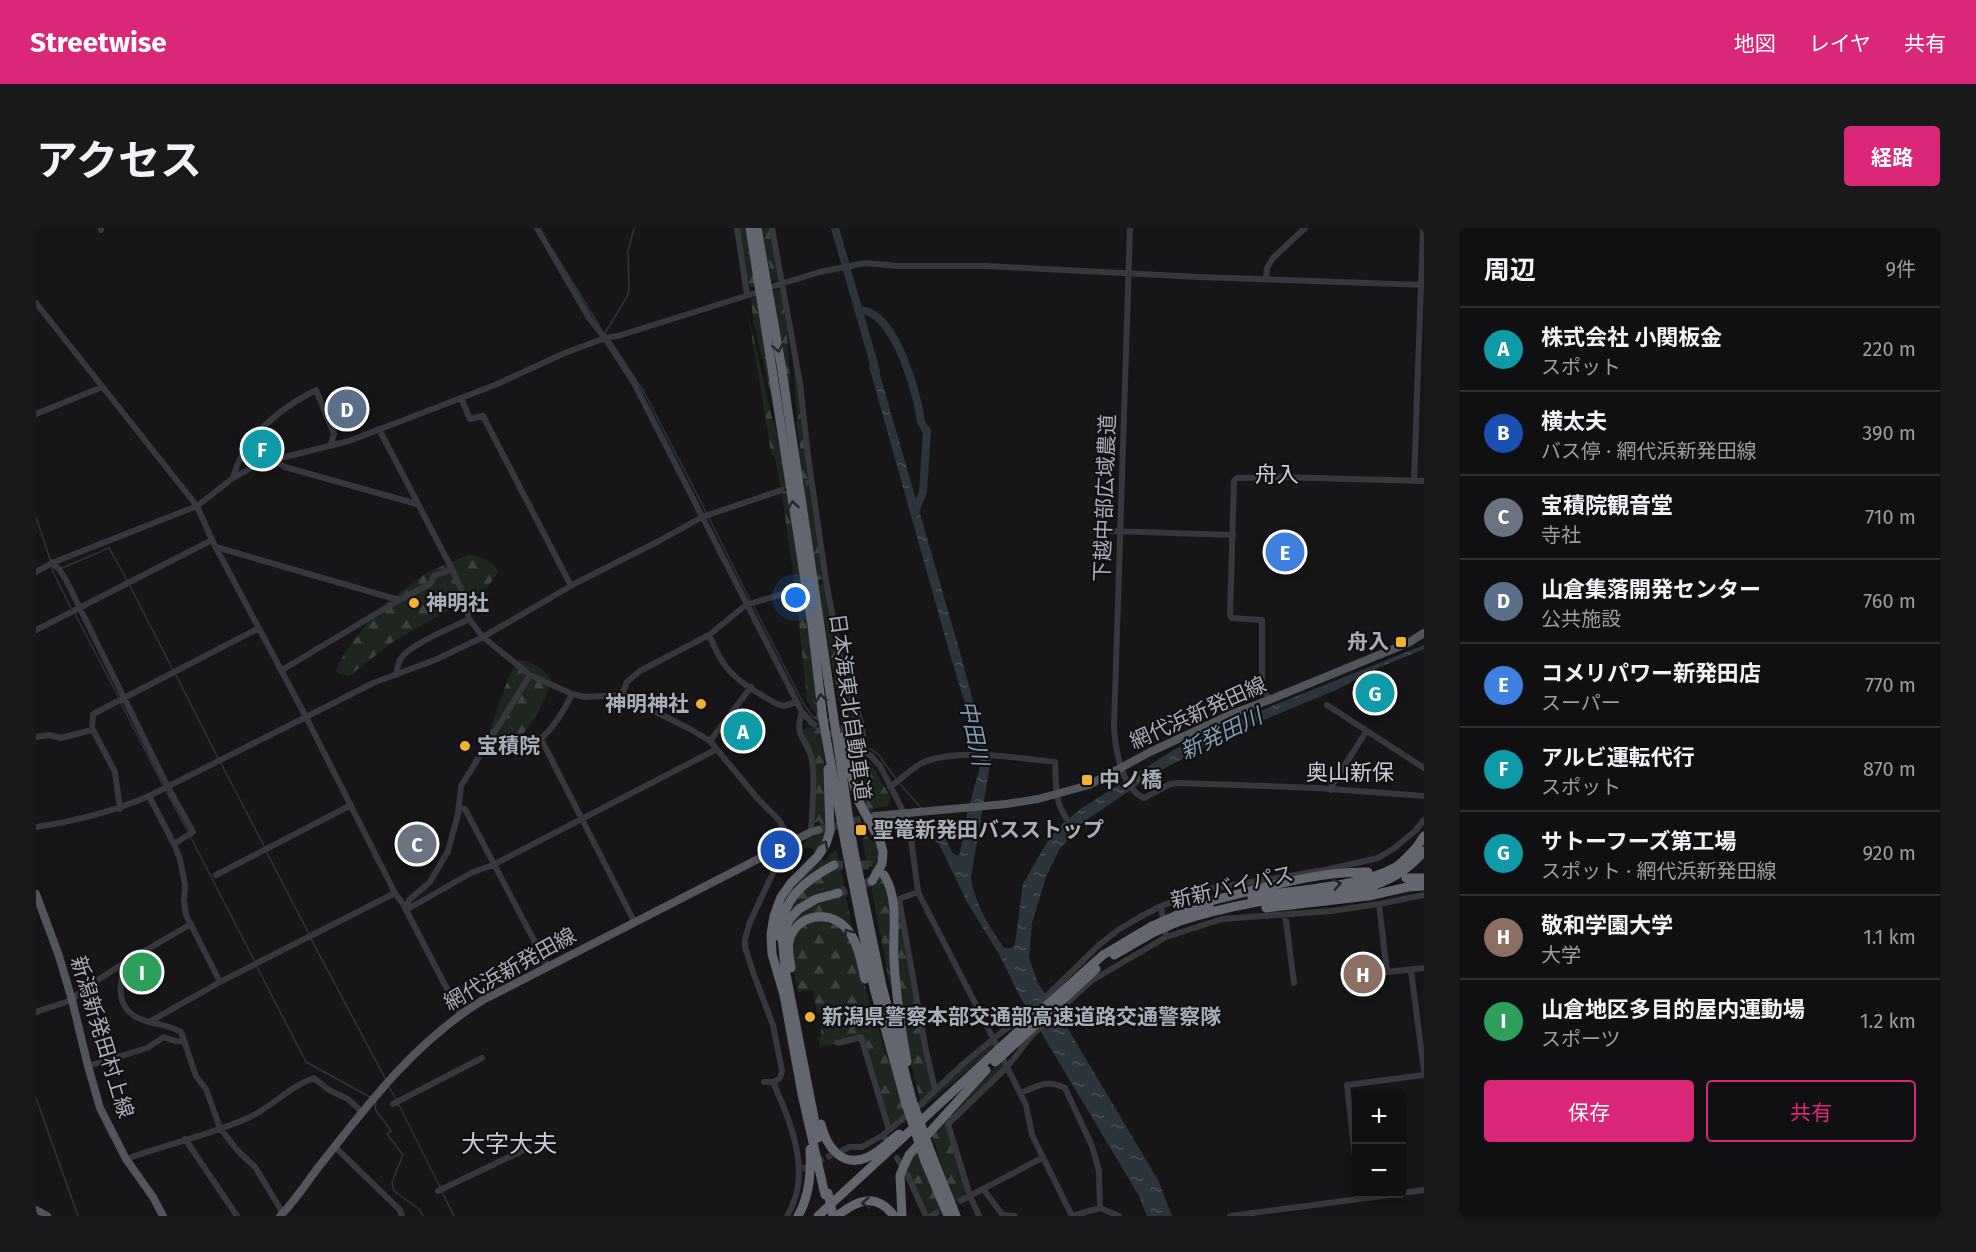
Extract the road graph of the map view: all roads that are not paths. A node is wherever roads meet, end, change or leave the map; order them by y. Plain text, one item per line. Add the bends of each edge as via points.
1 (537, 228) edge
2 (737, 228) edge
3 (750, 228) edge
4 (757, 228) edge
5 (772, 228) edge
6 (1130, 228) edge
7 (1305, 228) edge
8 (1423, 228) edge
9 (1128, 272) junction
10 (1266, 279) junction
11 (783, 283) junction
12 (1423, 285) edge
13 (774, 286) dead end
14 (756, 293) dead end
15 (747, 295) junction
16 (36, 303) edge
17 (605, 338) junction
18 (102, 387) junction
19 (461, 398) junction
20 (36, 414) edge
21 (379, 429) junction
22 (330, 446) junction
23 (273, 460) junction
24 (233, 478) junction
25 (1414, 481) junction
26 (1424, 481) edge
27 (779, 492) tunnel mouth
28 (417, 504) junction
29 (197, 506) junction
30 (702, 517) junction
31 (1111, 531) dead end
32 (1120, 532) junction
33 (1233, 535) junction
34 (212, 540) junction
35 (216, 547) junction
36 (52, 563) junction
37 (452, 569) junction
38 (36, 572) edge
39 (571, 586) junction
40 (802, 588) dead end
41 (399, 600) junction
42 (746, 605) junction
43 (79, 608) junction
44 (469, 619) junction
45 (259, 628) junction
46 (36, 630) edge
47 (1424, 633) edge
48 (709, 635) junction
49 (483, 637) junction
50 (823, 640) junction
51 (282, 670) junction
52 (396, 675) junction
53 (530, 675) junction
54 (751, 687) junction
55 (572, 694) junction
56 (622, 695) junction
57 (125, 698) junction
58 (1269, 700) junction
59 (797, 702) junction
60 (1327, 705) dead end
61 (802, 712) junction
62 (306, 717) junction
63 (823, 720) junction
64 (812, 723) tunnel mouth
65 (92, 730) junction
66 (1366, 732) junction
67 (853, 735) tunnel mouth
68 (492, 736) junction
69 (863, 736) junction
70 (36, 737) edge
71 (541, 739) junction
72 (710, 741) junction
73 (852, 745) tunnel mouth
74 (715, 750) junction
75 (860, 750) junction
76 (1424, 768) edge
77 (1123, 772) junction
78 (168, 787) junction
79 (891, 787) junction
80 (1331, 790) junction
81 (1056, 795) junction
82 (149, 796) junction
83 (1424, 796) edge
84 (351, 804) junction
85 (459, 808) junction
86 (120, 809) junction
87 (904, 813) junction
88 (875, 816) tunnel mouth
89 (581, 818) junction
90 (1066, 818) dead end
91 (1424, 820) edge
92 (36, 827) edge
93 (814, 831) joint
94 (1421, 835) edge
95 (791, 842) junction
96 (174, 844) junction
97 (776, 851) junction
98 (1421, 851) edge
99 (493, 865) junction
100 (834, 865) tunnel mouth
101 (1368, 872) dead end
102 (216, 875) dead end
103 (884, 875) dead end
104 (1406, 878) dead end
105 (1424, 878) edge
106 (872, 881) dead end
107 (1424, 886) edge
108 (918, 892) junction
109 (395, 893) junction
110 (838, 893) tunnel mouth
111 (36, 894) edge
112 (1424, 895) edge
113 (1379, 904) junction
114 (1161, 906) junction
115 (406, 910) junction
116 (1192, 913) junction
117 (1284, 915) junction
118 (635, 923) junction
119 (191, 924) junction
120 (1166, 937) junction
121 (1084, 961) junction
122 (123, 963) junction
123 (548, 967) junction
124 (1424, 968) edge
125 (1411, 970) junction
126 (1091, 981) junction
127 (220, 982) junction
128 (1294, 983) dead end
129 (787, 995) junction
130 (72, 999) junction
131 (36, 1012) edge
132 (460, 1014) junction
133 (148, 1022) junction
134 (1028, 1027) junction
135 (185, 1042) junction
136 (838, 1043) dead end
137 (995, 1043) junction
138 (482, 1058) dead end
139 (1005, 1064) junction
140 (88, 1066) junction
141 (982, 1070) junction
142 (1424, 1073) edge
143 (764, 1082) dead end
144 (773, 1082) junction
145 (900, 1087) junction
146 (935, 1089) junction
147 (806, 1092) junction
148 (1021, 1093) junction
149 (911, 1101) junction
150 (393, 1104) dead end
151 (362, 1112) junction
152 (220, 1128) junction
153 (889, 1130) junction
154 (185, 1139) junction
155 (1354, 1144) edge
156 (335, 1147) junction
157 (528, 1148) dead end
158 (843, 1150) tunnel mouth
159 (928, 1157) junction
160 (1042, 1158) junction
161 (126, 1159) junction
162 (906, 1174) dead end
163 (983, 1189) junction
164 (1424, 1190) edge
165 (438, 1191) dead end
166 (1406, 1192) edge
167 (970, 1196) junction
168 (1352, 1197) edge
169 (962, 1200) tunnel mouth
170 (1100, 1208) junction
171 (36, 1211) edge
172 (282, 1215) edge
173 (47, 1216) edge
174 (163, 1216) edge
175 (237, 1216) edge
176 (402, 1216) edge
177 (787, 1216) edge
178 (798, 1216) edge
179 (818, 1216) edge
180 (831, 1216) edge
181 (894, 1216) edge
182 (902, 1216) edge
183 (926, 1216) edge
184 (948, 1216) edge
185 (956, 1216) edge
186 (979, 1216) edge
187 (1015, 1216) edge
188 (1072, 1216) edge
189 (1119, 1216) edge
190 (1230, 1216) edge

1 - 17 street via 589,318
2 - 15 street
63 -> 3 highway, 日本海東北自動車道 via 812,624
4 -> 50 highway, 日本海東北自動車道
5 - 11 street
6 - 9 street, 下越中部広域農道
7 - 10 street via 1273,258
8 - 12 street
9 - 10 street
9 - 11 street via 879,263 851,264
9 - 32 street, 下越中部広域農道
10 - 12 street
11 - 13 street
11 - 69 street via 800,383 823,582
12 - 25 street
14 - 15 street
15 - 17 street
16 - 18 street
17 - 19 street
17 - 30 street via 634,383
18 - 20 street
18 - 29 street
19 - 21 street
19 - 39 street via 470,419 483,416
21 - 22 street
21 - 28 street
22 - 23 street
22 - 24 street via 334,434 316,390 282,409 265,424 237,461
23 - 24 street
23 - 28 street via 285,467
24 - 29 street
25 - 26 street
25 - 33 street via 1237,478
27 - 30 street
28 - 37 street
29 - 34 street
29 - 36 street
30 - 39 street
30 - 42 street
31 - 32 street
32 - 33 street
32 - 77 street, 下越中部広域農道 via 1114,726
33 - 58 street via 1230,615 1262,620 1262,682
34 - 35 street
34 - 43 street
35 - 41 street
35 - 45 street
36 - 38 street
36 - 43 street
37 - 41 street via 434,576 430,584
37 - 44 street
39 - 49 street
40 - 42 street
41 - 51 street
42 - 48 street
42 - 59 street
43 - 46 street
43 - 57 street
44 - 49 street
44 - 52 street via 403,655
45 - 51 street
45 - 57 street
47 - 58 main road, 網代浜新発田線
48 - 54 street via 728,669
48 - 56 street via 640,671 627,682
49 - 52 street
49 - 53 street
50 - 106 highway via 851,778 883,852 882,864
50 - 149 highway, 日本海東北自動車道 via 853,847
51 - 62 street
52 - 62 street
53 - 55 street
53 - 68 street
54 - 59 street via 777,704 789,706
54 - 72 street
55 - 56 street
55 - 71 street
56 - 72 street
57 - 65 street via 93,714
57 - 78 street
58 - 77 main road, 網代浜新発田線 via 1225,717
59 - 61 street
60 - 66 street
61 - 64 street
61 - 93 street via 800,735 811,757
62 - 78 street
62 - 84 street
129 -> 63 highway via 772,954 771,934 781,897 818,856 830,831
63 - 145 highway, 日本海東北自動車道 via 864,944
65 - 70 street via 61,738
65 - 86 street via 115,772
66 - 76 street
66 - 80 street
67 - 69 street
68 - 71 street via 511,746
68 - 85 street via 460,786
69 - 75 street
71 - 89 street
72 - 74 street
73 - 75 street
74 - 89 street
74 - 95 street via 779,820
75 - 79 street via 871,756
77 - 80 street via 1144,798 1179,783
77 - 81 main road, 網代浜新発田線
78 - 82 street
78 - 96 street via 194,832
79 - 81 street via 935,758 987,756 1055,762
79 - 87 street
80 - 83 street
81 - 87 main road, 網代浜新発田線
81 - 90 street
82 - 86 street
82 - 96 street
84 - 102 street
84 - 109 street
85 - 99 street via 465,809
85 - 115 street via 448,851 430,882 410,900
86 - 92 street
87 - 88 main road, 網代浜新発田線
87 - 108 street
89 - 99 street
89 - 118 street
91 - 94 street
93 - 95 main road, 網代浜新発田線
94 - 98 highway, 新新バイパス, bridge
94 - 114 street via 1378,858 1326,871 1208,889
95 - 97 main road, 網代浜新発田線
96 - 119 street via 184,879 184,910
97 - 118 main road, 網代浜新発田線
97 - 144 street via 773,873 745,939 776,1036 782,1071
98 - 116 highway, 新新バイパス via 1377,876 1251,897
99 - 115 street via 471,873
99 - 123 street
100 - 129 highway via 799,888 781,918 778,953
101 - 116 highway via 1308,879 1210,901
103 - 149 highway via 891,886 894,907 898,1006
104 - 105 highway
107 - 116 highway via 1368,896
108 - 137 street
108 - 146 street via 899,899
109 - 115 street
109 - 127 street
110 - 129 highway via 816,899 789,920 782,936
111 - 130 main road, 新潟新発田村上線
112 - 113 street
113 - 117 street
113 - 125 street via 1387,972
114 - 120 street
114 - 121 street via 1118,930
115 - 132 street
116 - 134 highway, 新新バイパス, bridge via 1153,929 1104,957
117 - 120 street via 1222,920
117 - 128 street
118 - 123 main road, 網代浜新発田線
119 - 122 street
119 - 127 street
120 - 126 street
121 - 126 street
121 - 134 street via 1062,982
122 - 130 street
122 - 133 street via 119,986 123,1003 134,1016
123 - 132 main road, 網代浜新発田線
124 - 125 street
125 - 142 street
126 - 134 street
127 - 133 street
145 -> 129 highway via 855,942 845,927 829,918 811,917 799,924 789,944
129 - 147 highway
130 - 131 street
130 - 140 main road, 新潟新発田村上線
132 - 151 main road, 網代浜新発田線 via 414,1054
133 - 135 street via 181,1032
134 - 137 street via 1008,1028
134 - 139 street
134 - 141 highway, 新新バイパス
135 - 140 street via 164,1036 147,1048
135 - 152 street
136 - 153 street via 861,1037
137 - 146 street
138 - 150 street
139 - 148 street
139 - 167 street via 948,1124
140 - 161 main road, 新潟新発田村上線 via 100,1108
141 - 147 highway via 965,1076 866,1158 853,1160 841,1158 830,1148
141 - 179 highway, 新新バイパス
141 - 180 highway, 新新バイパス
141 - 182 highway via 909,1155 900,1175
142 - 155 street via 1347,1085
143 - 144 street
144 - 177 street via 791,1122 800,1171 798,1192
145 - 149 highway, 日本海東北自動車道
146 - 153 street
147 - 178 highway via 811,1168
147 - 180 highway, bridge
148 - 160 street
148 - 170 street via 1042,1084 1065,1088 1092,1146 1099,1171
149 - 159 highway, 日本海東北自動車道, bridge
149 - 159 highway, 日本海東北自動車道, bridge
151 - 152 street via 314,1078 251,1117
151 - 156 main road, 網代浜新発田線
152 - 154 street
152 - 172 street via 255,1167
153 - 158 street via 861,1147
154 - 161 street
154 - 175 street
156 - 172 main road, 網代浜新発田線
156 - 176 street
157 - 165 street
159 - 184 highway, 日本海東北自動車道
159 - 185 highway, 日本海東北自動車道
160 - 163 street
160 - 188 street
161 - 174 main road, 新潟新発田村上線
162 - 183 street
163 - 167 street
163 - 187 street via 1003,1215
164 - 166 street
167 - 169 street
167 - 186 street
168 - 190 street
170 - 188 street
170 - 189 street
171 - 173 main road
181 -> 180 highway via 876,1201 864,1201

